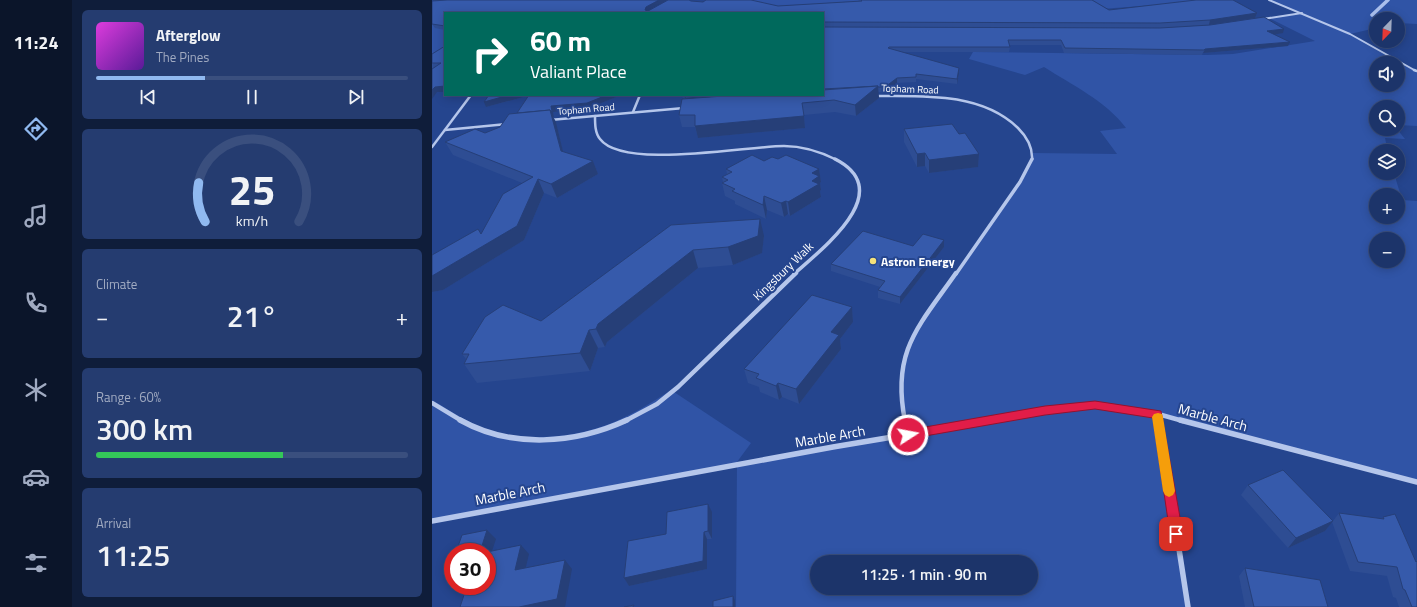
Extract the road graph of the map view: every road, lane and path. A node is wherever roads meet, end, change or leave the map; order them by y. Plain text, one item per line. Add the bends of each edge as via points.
1 (1269, 0) edge
2 (1302, 13) junction
3 (1257, 20) edge
4 (1417, 70) edge
5 (470, 96) edge
6 (640, 96) edge
7 (873, 96) edge
8 (687, 108) edge
9 (633, 112) junction
10 (595, 116) junction
11 (548, 120) edge
12 (508, 124) edge
13 (445, 130) junction
14 (432, 147) edge
15 (432, 403) edge
16 (1158, 414) junction
17 (908, 435) junction
18 (1417, 482) edge
19 (432, 521) edge
20 (1188, 607) edge

1 - 2 street
2 - 3 street
2 - 4 street via 1374,46
5 - 13 street
6 - 9 street
7 - 17 street, Topham Road via 939,98 990,109 1010,119 1017,126 1028,140 1032,154 1032,162 1020,182 930,311 905,354 901,393
8 - 9 street, Topham Road
9 - 10 street, Topham Road
10 - 11 street, Topham Road
10 - 15 street, Kingsbury Walk via 597,135 603,143 630,154 652,156 785,146 803,148 828,156 848,167 859,182 858,206 831,238 673,392 624,421 574,437 517,439 496,436
12 - 13 street
13 - 14 street
16 - 17 street, Marble Arch via 1095,405 1045,410
16 - 18 street, Marble Arch
16 - 20 street
17 - 19 street, Marble Arch via 802,452

